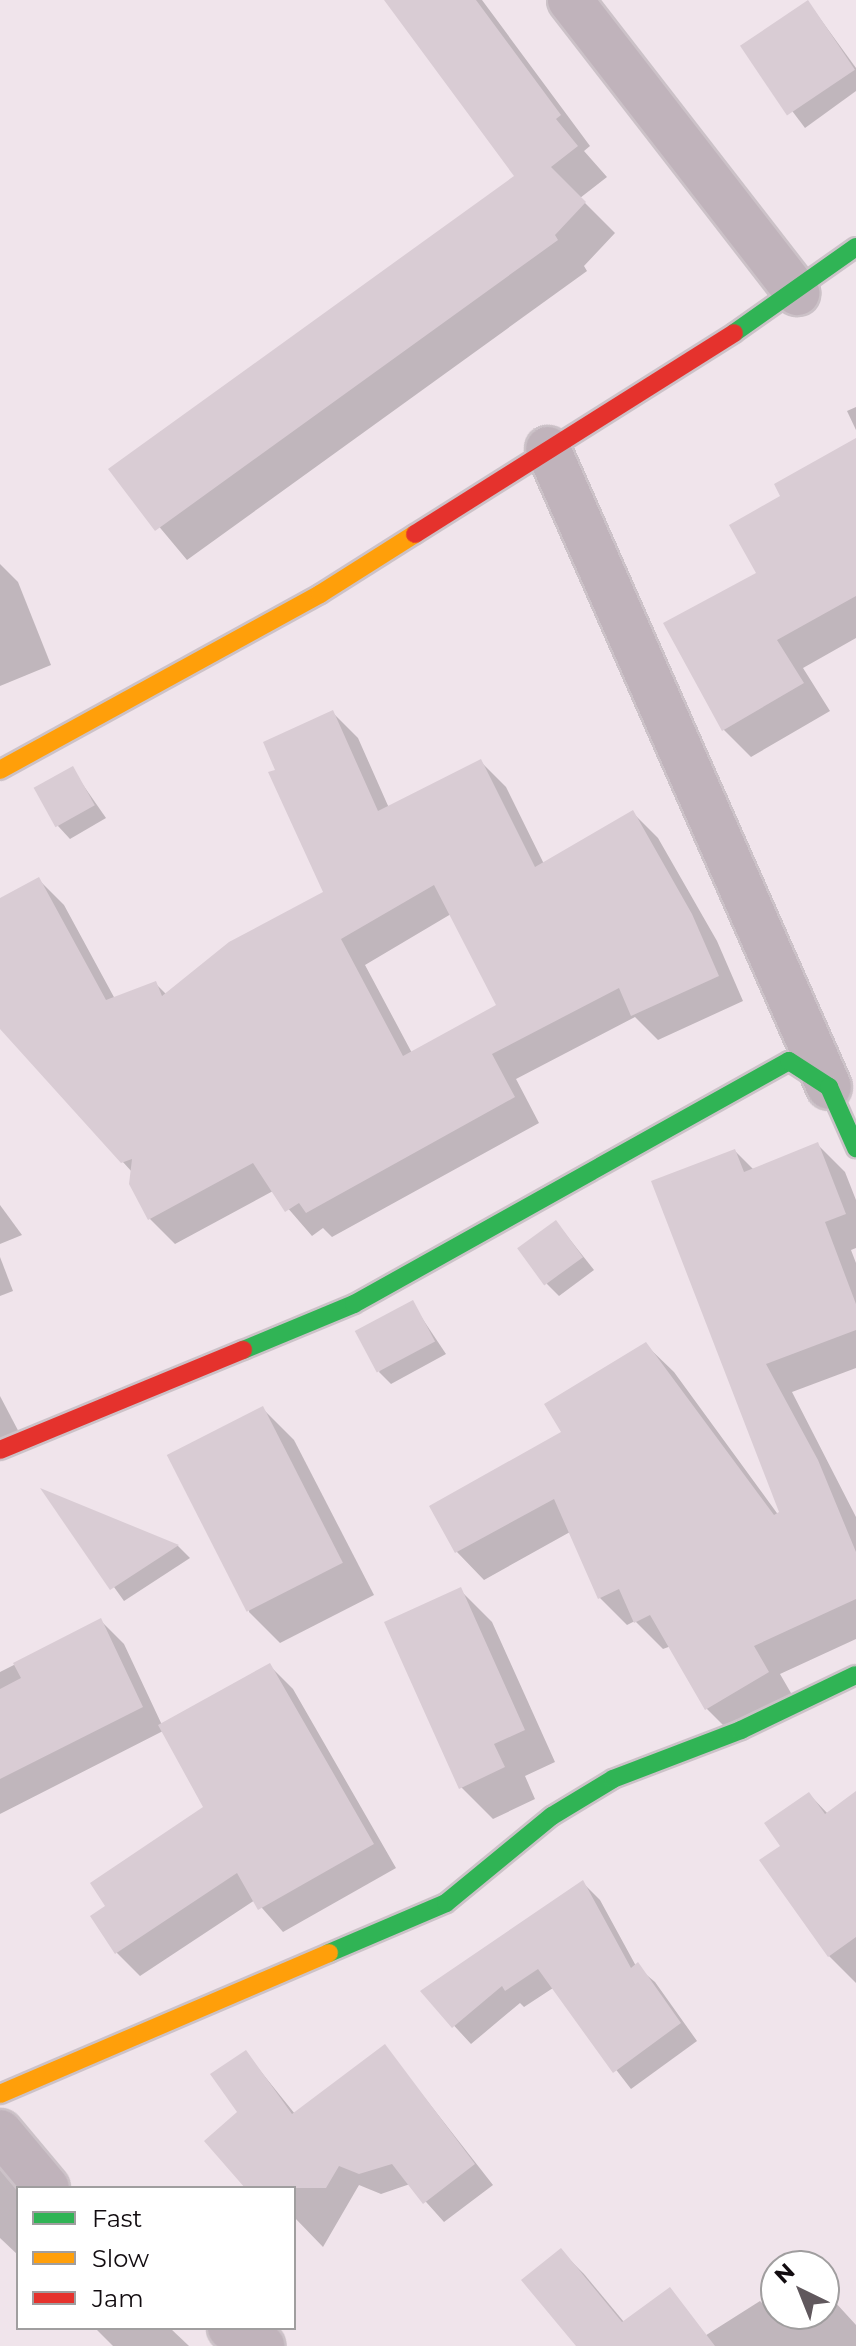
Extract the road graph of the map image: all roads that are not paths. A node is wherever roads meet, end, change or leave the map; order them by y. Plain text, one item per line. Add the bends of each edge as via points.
1 (570, 0) edge
2 (856, 247) edge
3 (797, 293) junction
4 (548, 449) junction
5 (0, 770) edge
6 (829, 1087) junction
7 (856, 1148) edge
8 (0, 1450) edge
9 (856, 1675) edge
10 (0, 2094) edge
11 (0, 2132) edge
12 (45, 2186) edge
13 (234, 2330) edge
14 (262, 2346) edge

1 - 3 street
2 - 3 street
3 - 4 street
4 - 5 street via 320,594
4 - 6 street
6 - 7 street
6 - 8 street via 789,1061 354,1304
9 - 10 street via 741,1730 613,1779 552,1816 446,1903
11 - 12 street
13 - 14 street

